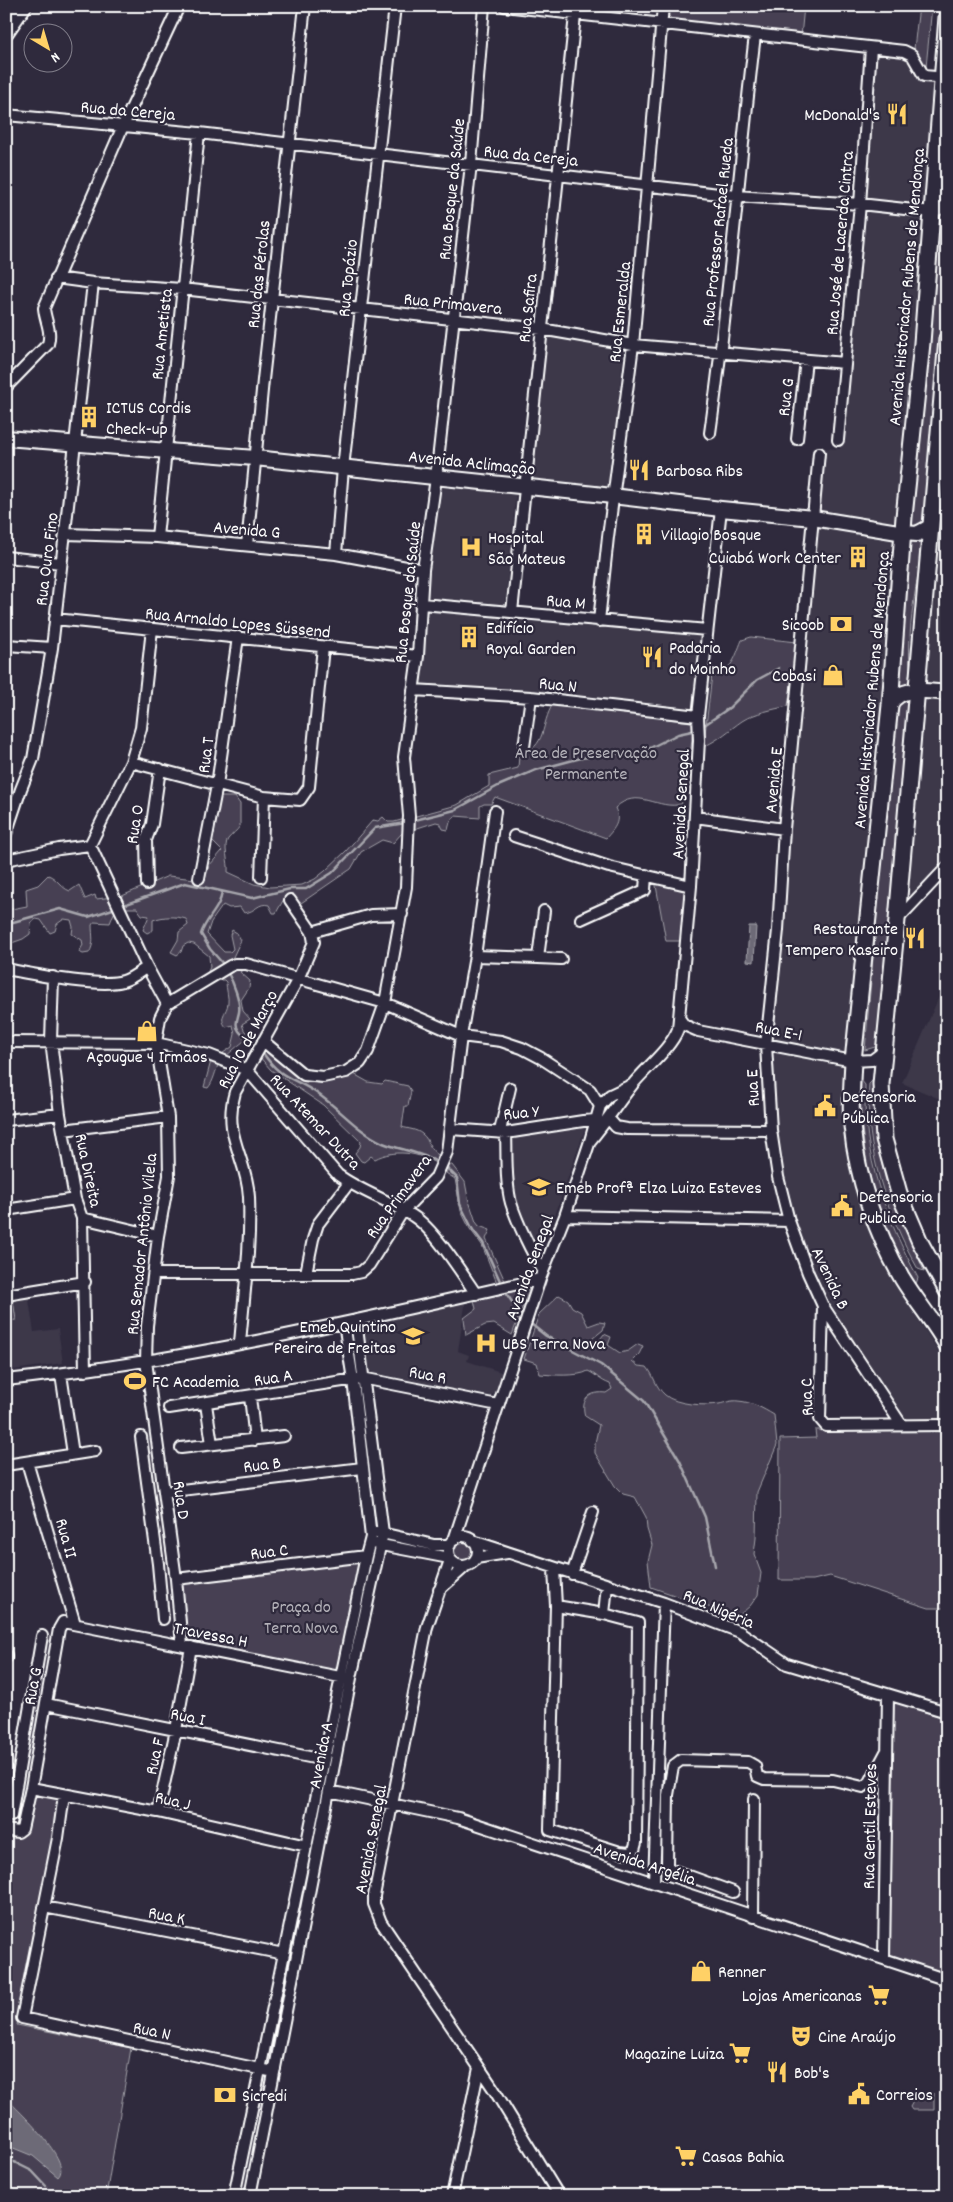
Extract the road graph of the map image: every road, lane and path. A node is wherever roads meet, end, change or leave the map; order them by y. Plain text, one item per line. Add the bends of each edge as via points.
1 (24, 6) edge
2 (179, 6) edge
3 (305, 6) edge
4 (395, 6) edge
5 (484, 6) edge
6 (504, 6) edge
7 (663, 6) edge
8 (945, 6) edge
9 (576, 10) edge
10 (15, 13) edge
11 (946, 21) edge
12 (661, 24) junction
13 (6, 32) edge
14 (755, 35) junction
15 (871, 48) junction
16 (944, 78) edge
17 (6, 115) edge
18 (123, 126) junction
19 (199, 133) junction
20 (289, 145) junction
21 (377, 155) junction
22 (471, 164) junction
23 (558, 174) junction
24 (647, 184) junction
25 (736, 196) junction
26 (860, 204) junction
27 (947, 206) edge
28 (932, 212) junction
29 (56, 278) junction
30 (93, 283) junction
31 (182, 289) junction
32 (272, 299) junction
33 (360, 309) junction
34 (453, 320) junction
35 (541, 329) junction
36 (947, 339) edge
37 (633, 345) junction
38 (721, 354) junction
39 (806, 360) junction
40 (845, 363) junction
41 (6, 387) edge
42 (710, 433) dead end
43 (6, 438) edge
44 (797, 439) dead end
45 (838, 440) dead end
46 (76, 444) junction
47 (166, 450) junction
48 (819, 453) dead end
49 (255, 458) junction
50 (343, 468) junction
51 (436, 478) junction
52 (524, 487) junction
53 (614, 496) junction
54 (721, 509) junction
55 (813, 518) junction
56 (930, 528) junction
57 (904, 533) junction
58 (66, 534) junction
59 (157, 537) junction
60 (247, 546) junction
61 (336, 554) junction
62 (6, 557) edge
63 (61, 563) junction
64 (423, 570) junction
65 (422, 604) junction
66 (512, 612) junction
67 (55, 618) junction
68 (600, 621) junction
69 (152, 629) junction
70 (707, 630) junction
71 (238, 637) junction
72 (6, 644) edge
73 (323, 647) junction
74 (52, 648) junction
75 (418, 656) junction
76 (414, 690) junction
77 (917, 691) junction
78 (947, 693) edge
79 (531, 697) junction
80 (890, 705) junction
81 (698, 716) junction
82 (524, 747) dead end
83 (131, 762) junction
84 (160, 769) junction
85 (217, 785) junction
86 (264, 797) junction
87 (495, 811) dead end
88 (695, 817) junction
89 (784, 829) junction
90 (6, 834) edge
91 (514, 836) dead end
92 (90, 845) junction
93 (6, 860) edge
94 (947, 867) edge
95 (646, 875) junction
96 (261, 877) dead end
97 (199, 878) dead end
98 (147, 884) dead end
99 (691, 886) junction
100 (290, 900) dead end
101 (544, 910) dead end
102 (402, 914) junction
103 (581, 919) dead end
104 (897, 920) junction
105 (312, 932) junction
106 (475, 956) junction
107 (538, 958) junction
108 (561, 959) dead end
109 (147, 967) junction
110 (6, 969) edge
111 (53, 977) junction
112 (298, 979) junction
113 (384, 1002) junction
114 (167, 1004) junction
115 (679, 1018) junction
116 (698, 1031) junction
117 (460, 1036) junction
118 (673, 1038) junction
119 (51, 1041) junction
120 (263, 1041) junction
121 (6, 1042) edge
122 (156, 1042) junction
123 (766, 1045) junction
124 (884, 1051) junction
125 (853, 1061) junction
126 (247, 1070) junction
127 (633, 1084) junction
128 (510, 1088) dead end
129 (590, 1090) junction
130 (610, 1095) junction
131 (617, 1105) junction
132 (600, 1106) junction
133 (60, 1114) junction
134 (168, 1117) junction
135 (6, 1120) edge
136 (602, 1122) junction
137 (450, 1129) junction
138 (64, 1130) junction
139 (771, 1130) junction
140 (503, 1132) junction
141 (349, 1183) junction
142 (75, 1198) junction
143 (6, 1210) edge
144 (403, 1211) junction
145 (565, 1216) junction
146 (82, 1218) junction
147 (789, 1221) junction
148 (158, 1236) junction
149 (246, 1273) junction
150 (306, 1273) junction
151 (154, 1274) junction
152 (542, 1274) junction
153 (85, 1282) junction
154 (947, 1291) edge
155 (476, 1294) junction
156 (6, 1295) edge
157 (823, 1306) junction
158 (356, 1320) junction
159 (344, 1323) junction
160 (240, 1343) junction
161 (947, 1346) edge
162 (146, 1361) junction
163 (85, 1371) junction
164 (61, 1374) junction
165 (358, 1379) junction
166 (6, 1380) edge
167 (250, 1397) junction
168 (206, 1404) junction
169 (498, 1405) junction
170 (170, 1408) dead end
171 (901, 1424) junction
172 (947, 1425) edge
173 (284, 1436) dead end
174 (141, 1437) dead end
175 (255, 1440) junction
176 (212, 1444) junction
177 (181, 1448) dead end
178 (95, 1451) dead end
179 (73, 1454) junction
180 (27, 1462) junction
181 (6, 1466) edge
182 (362, 1468) junction
183 (165, 1492) junction
184 (593, 1512) dead end
185 (460, 1518) junction
186 (372, 1531) junction
187 (383, 1533) junction
188 (471, 1539) junction
189 (452, 1542) junction
190 (370, 1544) junction
191 (381, 1545) junction
192 (509, 1552) junction
193 (366, 1556) junction
194 (476, 1558) junction
195 (450, 1559) junction
196 (174, 1562) junction
197 (158, 1564) junction
198 (466, 1566) junction
199 (554, 1568) junction
200 (572, 1574) junction
201 (176, 1579) junction
202 (607, 1585) junction
203 (439, 1591) junction
204 (664, 1603) junction
205 (556, 1606) junction
206 (604, 1614) junction
207 (163, 1619) dead end
208 (62, 1622) joint
209 (75, 1624) junction
210 (42, 1636) dead end
211 (186, 1646) junction
212 (346, 1678) junction
213 (888, 1695) junction
214 (46, 1704) junction
215 (947, 1712) edge
216 (176, 1730) junction
217 (886, 1752) junction
218 (324, 1760) junction
219 (20, 1762) junction
220 (35, 1765) junction
221 (31, 1788) junction
222 (329, 1791) junction
223 (64, 1795) junction
224 (754, 1799) dead end
225 (393, 1803) junction
226 (158, 1812) junction
227 (10, 1816) dead end
228 (6, 1830) edge
229 (307, 1846) junction
230 (654, 1882) junction
231 (733, 1892) dead end
232 (44, 1907) junction
233 (753, 1917) junction
234 (284, 1954) junction
235 (884, 1958) junction
236 (947, 1980) edge
237 (264, 2053) junction
238 (278, 2056) junction
239 (478, 2068) junction
240 (275, 2069) junction
241 (259, 2070) junction
242 (474, 2087) junction
243 (493, 2088) junction
244 (234, 2196) edge
245 (250, 2196) edge
246 (452, 2196) edge
247 (559, 2196) edge

1 - 10 street
2 - 18 street
3 - 20 street, Rua das Pérolas
4 - 21 street, Rua Topázio
5 - 22 street, Rua Bosque da Saúde
6 - 9 street
7 - 12 street, Rua Esmeralda
8 - 11 main road, Avenida Historiador Rubens de Mendonça
9 - 12 street
9 - 23 street, Rua Safira
10 - 13 street
11 - 16 main road, Avenida Historiador Rubens de Mendonça
12 - 14 street
12 - 24 street, Rua Esmeralda
14 - 15 street
14 - 25 street, Rua Professor Rafael Rueda
15 - 16 street via 907,52 924,76
15 - 26 street, Rua José de Lacerda Cintra
16 - 28 main road, Avenida Historiador Rubens de Mendonça
17 - 18 street, Rua da Cereja
18 - 19 street, Rua da Cereja
18 - 29 street
19 - 20 street, Rua da Cereja
19 - 31 street, Rua Ametista
20 - 21 street, Rua da Cereja
20 - 32 street, Rua das Pérolas
21 - 22 street, Rua da Cereja
21 - 33 street, Rua Topázio
22 - 23 street, Rua da Cereja
22 - 34 street, Rua Bosque da Saúde
23 - 24 street, Rua da Cereja
23 - 35 street, Rua Safira
24 - 25 street, Rua da Cereja
24 - 37 street, Rua Esmeralda
25 - 26 street, Rua da Cereja
25 - 38 street, Rua Professor Rafael Rueda
26 - 28 street, Rua da Cereja
26 - 40 street, Rua José de Lacerda Cintra
27 - 28 street
28 - 57 main road, Avenida Historiador Rubens de Mendonça
29 - 30 street, Rua Primavera
29 - 41 street via 44,308 50,336 48,344
30 - 31 street, Rua Primavera
30 - 46 street, Rua Ouro Fino
31 - 32 street, Rua Primavera
31 - 47 street, Rua Ametista
32 - 33 street, Rua Primavera
32 - 49 street, Rua das Pérolas
33 - 34 street, Rua Primavera
33 - 50 street, Rua Topázio
34 - 35 street, Rua Primavera
34 - 51 street, Rua Bosque da Saúde
35 - 37 street, Rua Primavera
35 - 52 street, Rua Safira
36 - 56 main road
37 - 38 street, Rua Primavera
37 - 53 street, Rua Esmeralda
38 - 39 street, Rua Primavera
38 - 42 street, Rua Professor Rafael Rueda
39 - 40 street, Rua Primavera
39 - 44 street, Rua G
40 - 45 street, Rua José de Lacerda Cintra
43 - 46 street, Avenida Aclimação
46 - 47 street, Avenida Aclimação
46 - 58 street, Rua Ouro Fino
47 - 49 street, Avenida Aclimação
47 - 59 street, Rua Ametista
48 - 55 street
49 - 50 street, Avenida Aclimação
49 - 60 street, Rua das Pérolas
50 - 51 street, Avenida Aclimação
50 - 61 street, Rua Topázio
51 - 52 street, Avenida Aclimação
51 - 64 street, Rua Bosque da Saúde
52 - 53 street, Avenida Aclimação
52 - 66 street, Rua Safira
53 - 54 street, Avenida Aclimação
53 - 68 street, Rua Esmeralda
54 - 55 street, Avenida Aclimação
54 - 70 street, Avenida Senegal
55 - 57 street, Avenida Aclimação
55 - 89 street, Avenida E
56 - 57 street, Avenida Aclimação via 917,534
56 - 77 main road
57 - 80 main road, Avenida Historiador Rubens de Mendonça
58 - 59 street, Avenida G
58 - 63 street, Rua Ouro Fino
59 - 60 street, Avenida G
60 - 61 street, Avenida G
61 - 64 street, Avenida G
62 - 63 street
63 - 67 street, Rua Ouro Fino
64 - 65 street, Rua Bosque da Saúde
65 - 66 street, Rua M
65 - 75 street, Rua Bosque da Saúde
66 - 68 street, Rua M
67 - 69 street, Rua Arnaldo Lopes Süssend
67 - 74 street, Rua Ouro Fino
68 - 70 street, Rua M
69 - 71 street, Rua Arnaldo Lopes Süssend
69 - 83 street via 141,728
70 - 81 street, Avenida Senegal
71 - 73 street, Rua Arnaldo Lopes Süssend
71 - 85 street, Rua T
72 - 74 street
73 - 75 street, Rua Arnaldo Lopes Süssend
73 - 86 street via 309,787 300,800
74 - 90 street, Rua Ouro Fino via 33,759
75 - 76 street, Rua Bosque da Saúde
76 - 79 street, Rua N
76 - 102 street, Rua Bosque da Saúde via 404,757 409,816
77 - 78 street
77 - 80 street via 898,696
77 - 104 main road
79 - 81 street, Rua N
79 - 82 street
80 - 125 main road, Avenida Historiador Rubens de Mendonça
81 - 88 street, Avenida Senegal via 700,740
83 - 84 street
83 - 92 street
84 - 85 street
84 - 98 street, Rua O via 152,824 146,840
85 - 86 street
85 - 97 street, Rua T
86 - 96 street
87 - 106 street, Rua Primavera
88 - 89 street
88 - 99 street, Avenida Senegal
89 - 123 street, Avenida E
91 - 95 street via 609,867
92 - 93 street
92 - 109 street
94 - 104 street
95 - 99 street
95 - 103 street via 645,890
99 - 115 street, Avenida Senegal
100 - 105 street
101 - 107 street
102 - 105 street via 371,915
102 - 113 street, Rua Bosque da Saúde
104 - 124 main road
105 - 112 street, Rua 10 de Março via 314,942
106 - 107 street
106 - 117 street, Rua Primavera
107 - 108 street
109 - 111 street via 125,981 112,983
109 - 114 street
110 - 111 street
111 - 119 street, Rua Direita
112 - 113 street
112 - 114 street via 236,964
112 - 120 street, Rua 10 de Março
113 - 117 street
113 - 120 street, Rua Bosque da Saúde via 368,1051 360,1063 346,1072 304,1075
114 - 122 street, Rua Senador Antônio Vilela via 160,1018
115 - 116 street, Rua E-1 via 684,1026
115 - 118 street, Avenida Senegal
116 - 118 street, Rua E-1
116 - 123 street, Rua E-1
117 - 129 street via 501,1041 522,1048
117 - 137 street, Rua Primavera
118 - 127 street, Avenida Senegal
119 - 121 street, Rua Atemar Dutra
119 - 122 street, Rua Atemar Dutra
119 - 133 street, Rua Direita
120 - 126 street, Rua 10 de Março
122 - 126 street, Rua Atemar Dutra via 209,1055
122 - 134 street, Rua Senador Antônio Vilela
123 - 125 street, Rua E-1
123 - 139 street, Rua E
124 - 125 street via 872,1060
124 - 154 main road via 884,1139 912,1226
125 - 161 main road, Avenida Historiador Rubens de Mendonça via 852,1126 870,1206 894,1264
126 - 141 street, Rua Atemar Dutra via 329,1166
126 - 149 street, Rua 10 de Março via 230,1108 233,1139 249,1196
127 - 130 street, Avenida Senegal
127 - 131 street, Avenida Senegal
128 - 140 street
129 - 130 street
129 - 132 street
130 - 131 street
130 - 132 street, Avenida Senegal
131 - 136 street, Avenida Senegal
132 - 136 street, Avenida Senegal
133 - 135 street
133 - 138 street, Rua Direita
134 - 138 street
134 - 148 street, Rua Senador Antônio Vilela via 168,1176
136 - 139 street via 623,1129
136 - 140 street, Rua Y
136 - 145 street, Avenida Senegal via 590,1141
137 - 140 street, Rua Y
137 - 144 street, Rua Primavera via 443,1165 436,1177
138 - 142 street, Rua Direita
139 - 147 street, Avenida B
140 - 152 street via 511,1203
141 - 144 street, Rua Atemar Dutra
141 - 150 street via 318,1224
142 - 143 street
142 - 146 street, Rua Direita
144 - 150 street, Rua Primavera via 369,1265 361,1272
144 - 155 street, Rua Atemar Dutra via 414,1216 434,1237
145 - 147 street
145 - 152 street, Avenida Senegal
146 - 148 street
146 - 153 street, Rua Direita
147 - 157 street, Avenida B
148 - 151 street, Rua Senador Antônio Vilela
149 - 150 street, Rua Primavera
149 - 151 street, Rua Primavera
149 - 160 street, Rua 10 de Março
151 - 162 street, Rua Senador Antônio Vilela
152 - 155 street
152 - 169 street, Avenida Senegal
153 - 156 street
153 - 163 street, Rua Direita
155 - 158 street
157 - 171 street, Avenida B
157 - 171 street, Rua C via 822,1423 826,1426
158 - 159 street
158 - 165 street, Avenida A
159 - 160 street
159 - 165 street, Avenida A
160 - 162 street
162 - 163 street
162 - 183 street, Rua D
163 - 164 street
164 - 166 street
164 - 179 street
165 - 167 street, Rua A
165 - 169 street, Rua R
165 - 182 street, Avenida A
165 - 187 street, Avenida A
167 - 168 street, Rua A
167 - 175 street
168 - 170 street, Rua A
168 - 176 street
169 - 185 street, Avenida Senegal
171 - 172 street, Rua C
173 - 175 street
174 - 197 street
175 - 176 street
176 - 177 street
178 - 179 street
179 - 180 street
180 - 181 street
180 - 209 street, Rua II
182 - 183 street, Rua B
182 - 186 street, Avenida A
183 - 196 street, Rua D
184 - 200 street
185 - 188 street
185 - 189 street, Avenida Senegal
186 - 187 street, Rua Nigéria
186 - 190 street, Avenida A
187 - 189 street, Rua Nigéria via 434,1545
187 - 191 street, Avenida A
188 - 189 street, Rua Nigéria via 463,1536
188 - 192 street, Rua Nigéria
188 - 194 street via 477,1546
189 - 195 street
190 - 191 street
190 - 193 street, Avenida A
191 - 195 street
191 - 212 street, Avenida A
192 - 194 street
192 - 199 street, Rua Nigéria
193 - 201 street, Rua C
193 - 212 street, Avenida A
194 - 198 street
195 - 198 street via 454,1564
195 - 203 street, Avenida Senegal
196 - 197 street
196 - 201 street, Rua D
197 - 207 street
198 - 203 street
199 - 200 street, Rua Nigéria
199 - 205 street
200 - 202 street, Rua Nigéria
201 - 211 street, Rua D
202 - 204 street, Rua Nigéria
202 - 206 street
203 - 225 street, Avenida Senegal via 427,1627
204 - 213 street, Rua Nigéria via 746,1635 787,1664
204 - 230 street
205 - 206 street
205 - 206 street via 550,1830 629,1853 636,1843 638,1624
208 - 209 street, Travessa H
208 - 214 street, Rua G
209 - 211 street, Travessa H
210 - 219 street
211 - 212 street, Travessa H
211 - 216 street, Rua F
212 - 218 street, Avenida A
212 - 222 street, Avenida A
213 - 215 street, Rua Nigéria
213 - 217 street, Rua Gentil Esteves
214 - 216 street, Rua I
214 - 220 street, Rua G
216 - 218 street, Rua I
216 - 226 street, Rua F
217 - 231 street via 870,1782 863,1787 826,1780 764,1779 757,1776 755,1766 748,1762 681,1760 676,1763 668,1795 667,1865 670,1869
217 - 235 street, Rua Gentil Esteves
218 - 229 street, Avenida A
219 - 220 street
219 - 227 street
220 - 221 street, Rua G
221 - 223 street, Rua J
221 - 228 street, Rua G via 21,1830
222 - 225 street, Avenida Argélia
222 - 238 street, Avenida A
223 - 226 street, Rua J
223 - 232 street
224 - 233 street
225 - 230 street, Avenida Argélia via 458,1818
225 - 239 street, Avenida Senegal via 374,1896 377,1914
226 - 229 street, Rua J
229 - 234 street, Avenida A
230 - 233 street, Avenida Argélia
232 - 234 street, Rua K
232 - 241 street, Rua N via 22,2018
233 - 235 street, Avenida Argélia
234 - 237 street, Avenida A
235 - 236 street, Avenida Argélia
237 - 238 street via 270,2057
237 - 241 street, Avenida A
238 - 240 street, Avenida A
239 - 242 street
239 - 243 street, Avenida Senegal
240 - 241 street, Rua N
240 - 245 street, Avenida A
241 - 244 street, Avenida A
242 - 243 street
242 - 246 street
243 - 247 street, Avenida Senegal

